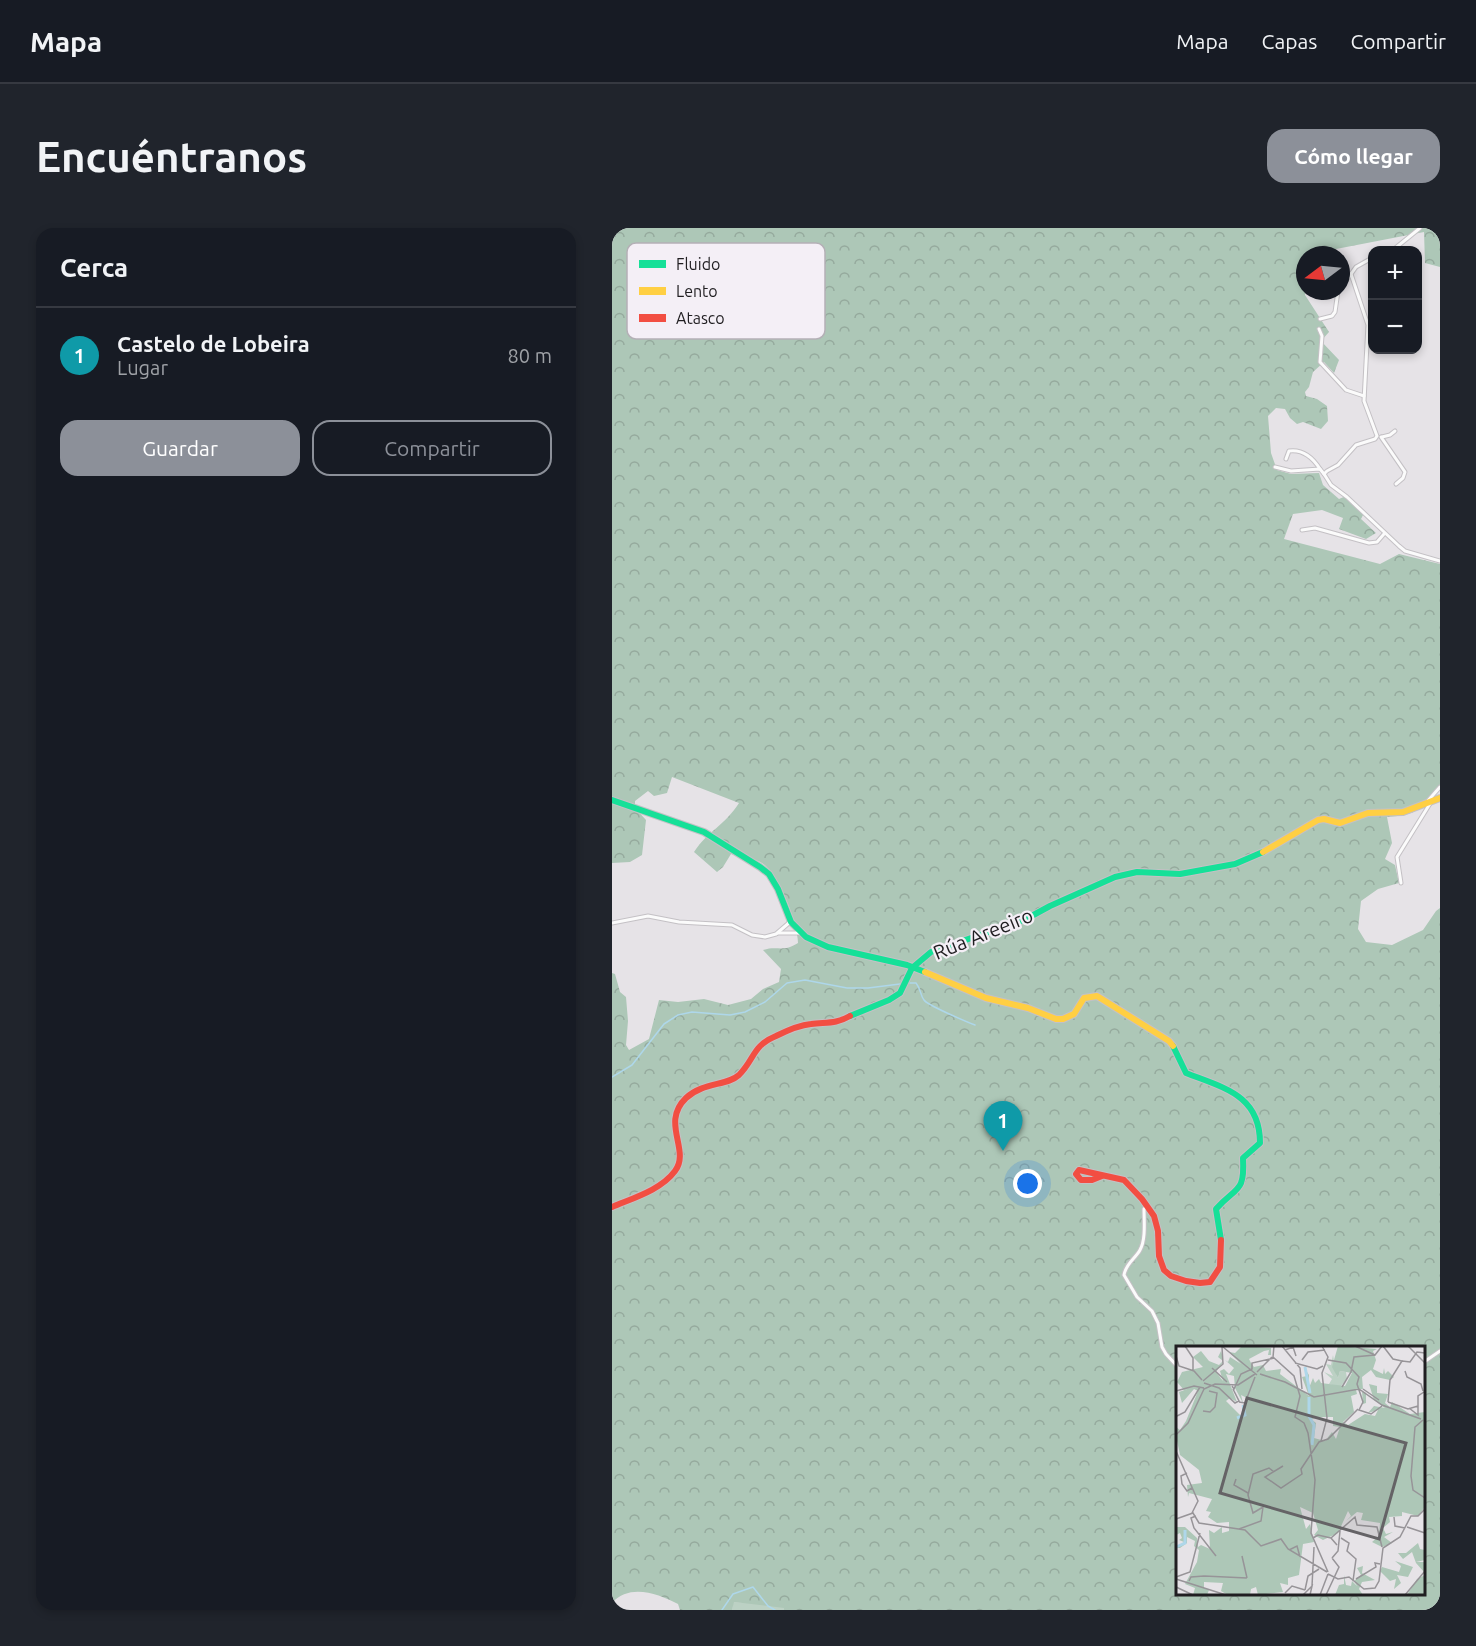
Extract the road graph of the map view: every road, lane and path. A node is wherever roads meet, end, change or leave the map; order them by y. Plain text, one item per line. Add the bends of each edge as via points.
1 (1420, 228) edge
2 (1398, 246) edge
3 (1368, 260) edge
4 (1351, 274) joint
5 (1337, 300) edge
6 (1320, 319) dead end
7 (1319, 329) dead end
8 (1364, 396) junction
9 (1395, 431) dead end
10 (1379, 437) junction
11 (1286, 459) dead end
12 (1275, 467) dead end
13 (1320, 469) junction
14 (1324, 474) junction
15 (1396, 484) dead end
16 (1302, 530) dead end
17 (1384, 534) junction
18 (1440, 561) edge
19 (1440, 787) edge
20 (1436, 799) edge
21 (612, 800) edge
22 (1426, 803) junction
23 (1401, 883) dead end
24 (791, 922) junction
25 (612, 923) edge
26 (801, 933) junction
27 (776, 934) junction
28 (912, 968) junction
29 (1102, 1176) dead end
30 (1147, 1206) junction
31 (612, 1207) edge
32 (1440, 1351) edge
33 (1425, 1361) edge
34 (1176, 1365) edge

1 - 2 street
3 - 4 street
4 - 8 street via 1368,325
5 - 6 street via 1332,316
7 - 8 street via 1320,362 1346,390
8 - 10 street
9 - 10 street
10 - 14 street via 1356,445
10 - 15 street via 1405,472
11 - 13 street via 1289,451 1301,451
12 - 13 street via 1291,471
13 - 14 street
14 - 17 street
16 - 17 street via 1315,528 1369,543 1377,542
17 - 18 street via 1405,551
19 - 22 street
20 - 22 street, Rúa Areeiro
20 - 23 street, Rúa Areeiro via 1397,857
21 - 24 street via 704,832 760,867 778,889
22 - 28 street, Rúa Areeiro via 1411,810 1368,813 1340,823 1318,820 1268,850 1235,864 1180,874 1137,872 1115,877 1026,919 931,952
24 - 26 street
24 - 27 street
25 - 27 street via 648,916 732,925 759,937
26 - 27 street
26 - 28 street via 828,947
28 - 30 street via 986,998 1056,1018 1074,1014 1084,998 1097,996 1169,1041 1186,1073 1218,1084 1244,1099 1258,1121 1261,1138 1244,1158 1241,1187 1216,1209 1221,1230 1221,1264 1215,1278 1205,1284 1196,1283 1164,1271 1157,1226
28 - 31 street, Rúa Areeiro via 896,997 839,1022 808,1024 775,1036 758,1046 739,1075 688,1095 676,1115 674,1127 681,1158 675,1171 655,1188
29 - 30 street via 1124,1180
30 - 34 street via 1142,1245 1127,1264 1124,1275 1156,1317 1162,1347
32 - 33 street

